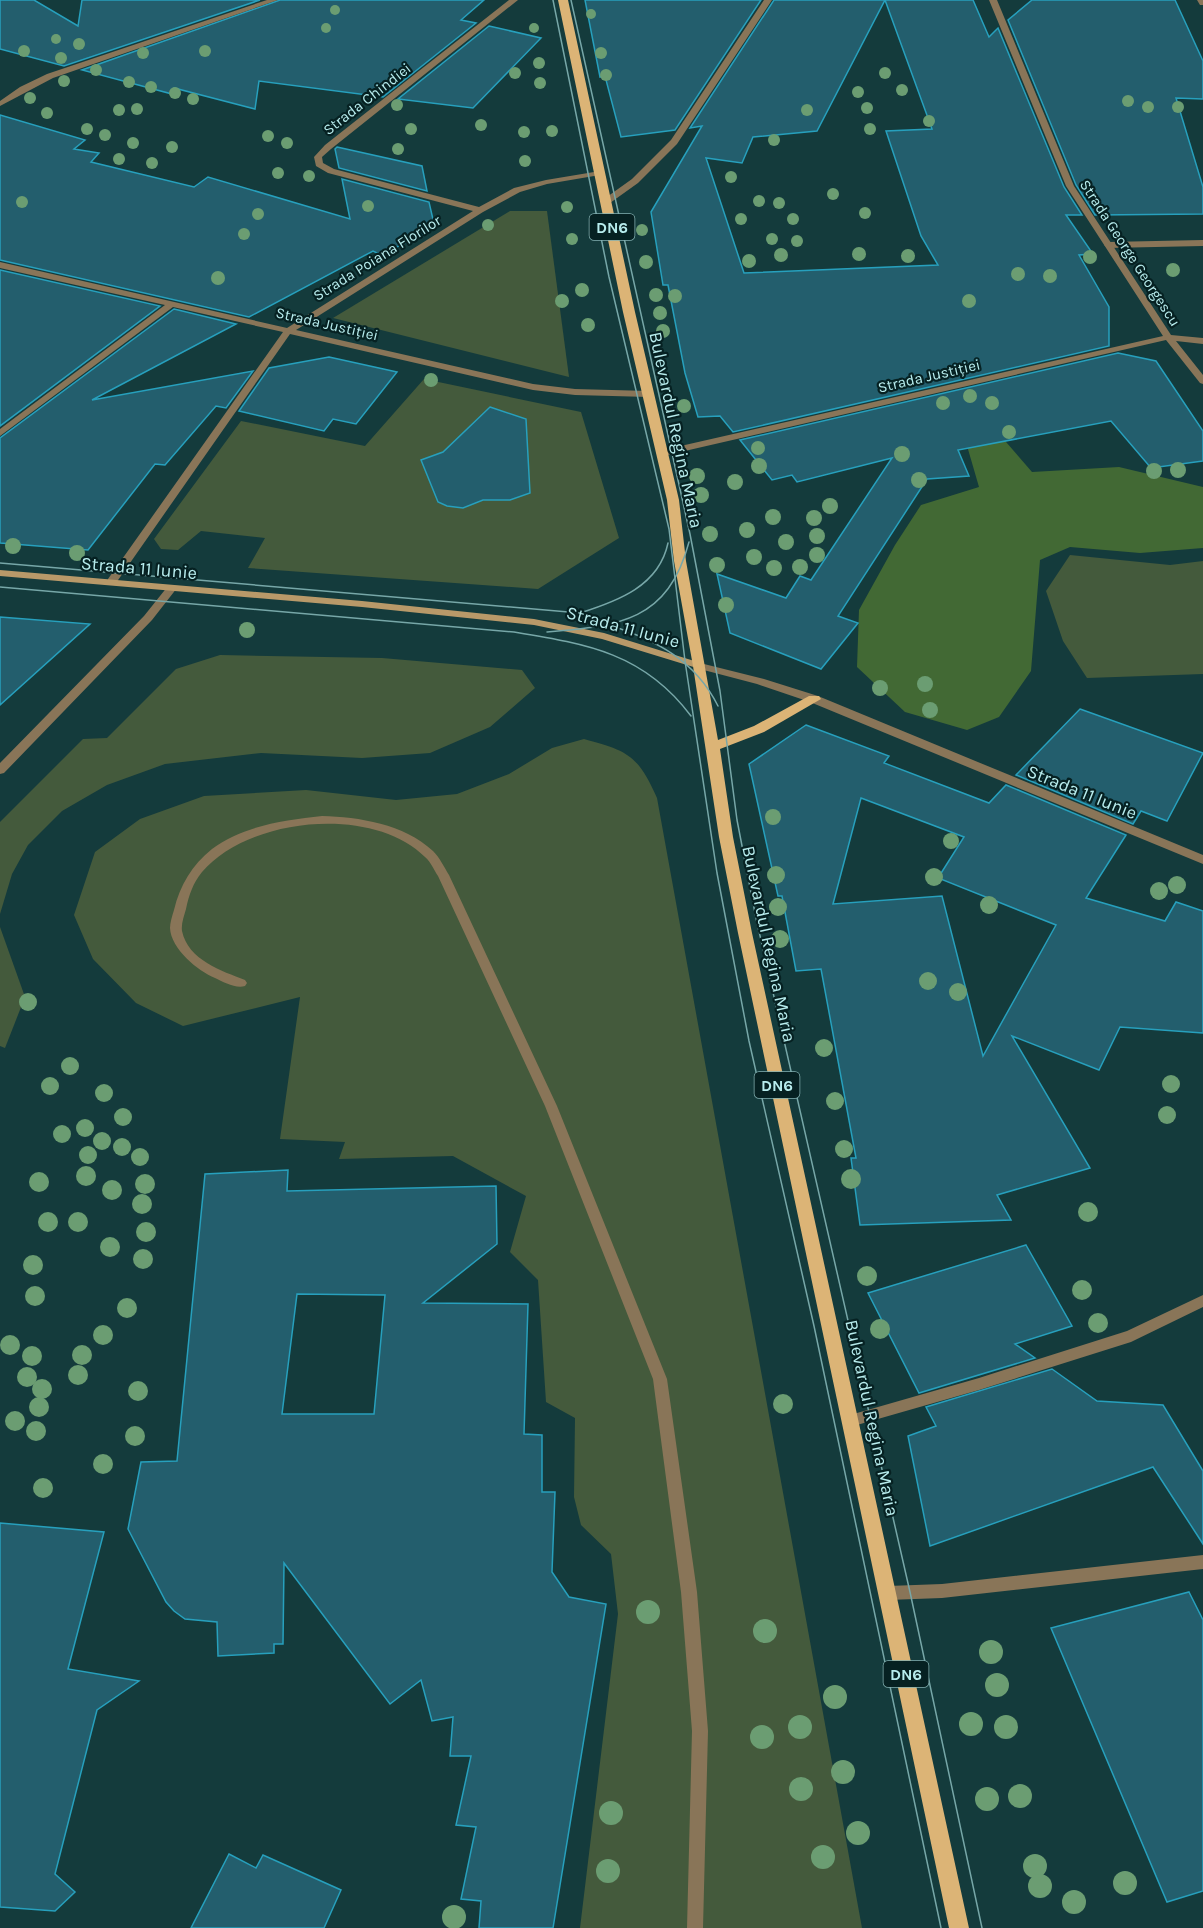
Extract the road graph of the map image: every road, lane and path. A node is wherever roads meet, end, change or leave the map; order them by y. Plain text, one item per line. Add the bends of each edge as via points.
1 (274, 0) edge
2 (514, 0) edge
3 (563, 0) edge
4 (768, 0) edge
5 (993, 0) edge
6 (0, 104) edge
7 (600, 173) junction
8 (607, 201) junction
9 (480, 210) junction
10 (1203, 243) edge
11 (1108, 245) junction
12 (0, 265) edge
13 (172, 304) junction
14 (288, 331) junction
15 (1168, 337) junction
16 (1203, 341) edge
17 (1203, 381) edge
18 (649, 394) junction
19 (0, 433) edge
20 (663, 453) junction
21 (0, 573) edge
22 (111, 581) junction
23 (172, 588) junction
24 (700, 666) junction
25 (814, 699) junction
26 (712, 747) junction
27 (0, 770) edge
28 (1203, 860) edge
29 (241, 983) dead end
30 (1203, 1301) edge
31 (850, 1421) junction
32 (1203, 1562) edge
33 (888, 1593) junction
34 (695, 1928) edge
35 (959, 1928) edge

1 - 6 street via 50,76
2 - 9 street, Strada Chindiei via 318,157 320,164 331,171
3 - 7 main road, Bulevardul Regina Maria / DN6
4 - 8 street via 674,142 635,181
5 - 11 street, Strada George Georgescu via 1070,186
7 - 8 main road, Bulevardul Regina Maria / DN6
7 - 9 street, Strada Poiana Florilor via 546,182
8 - 18 main road, Bulevardul Regina Maria / DN6
9 - 14 street, Strada Poiana Florilor
10 - 11 street
11 - 15 street, Strada George Georgescu
12 - 13 street, Strada Justiției
13 - 14 street, Strada Justiției
13 - 19 street
14 - 18 street, Strada Justiției via 533,387
14 - 22 street, Strada Poiana Florilor
15 - 16 street, Strada Justiției
15 - 17 street, Strada George Georgescu
15 - 20 street, Strada Justiției
18 - 20 main road, Bulevardul Regina Maria / DN6
20 - 24 main road, Bulevardul Regina Maria / DN6
21 - 22 street, Strada 11 Iunie
22 - 23 street, Strada 11 Iunie
23 - 24 street, Strada 11 Iunie via 534,622 604,636
23 - 27 street via 148,618
24 - 25 street, Strada 11 Iunie
24 - 26 main road, Bulevardul Regina Maria / DN6
25 - 26 main road via 759,729
25 - 28 street, Strada 11 Iunie
26 - 31 main road, Bulevardul Regina Maria / DN6 via 745,933
29 - 34 street via 206,969 188,952 176,930 179,899 192,876 220,849 256,831 301,822 348,821 397,834 429,854 443,875 552,1106 660,1379 690,1592 700,1731
30 - 31 street via 1131,1336
31 - 33 main road, Bulevardul Regina Maria / DN6
32 - 33 street via 942,1591
33 - 35 main road, Bulevardul Regina Maria / DN6

